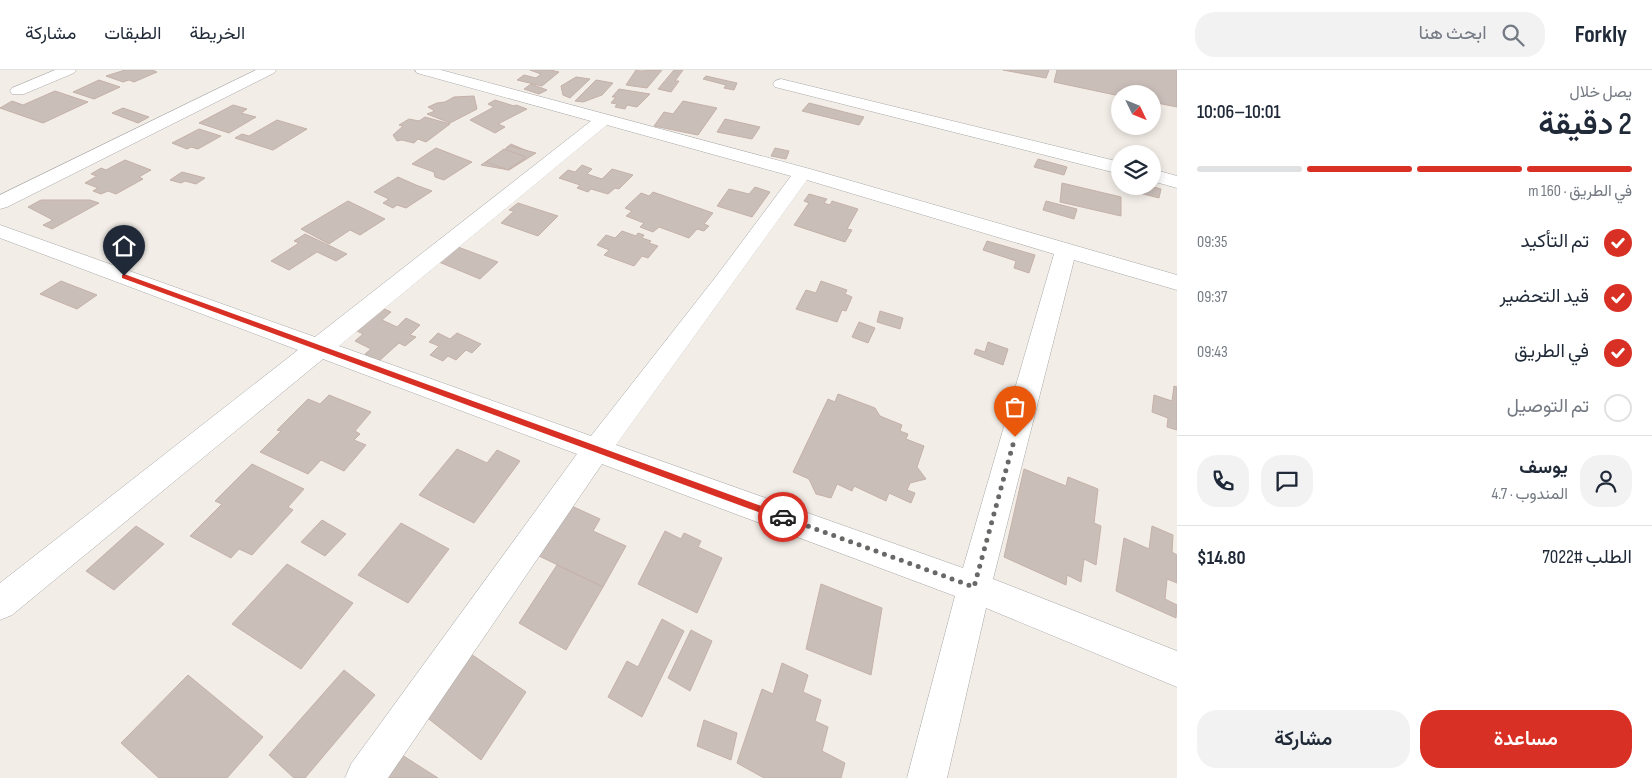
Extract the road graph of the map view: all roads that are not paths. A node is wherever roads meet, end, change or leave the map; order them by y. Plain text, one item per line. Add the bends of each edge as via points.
1 (68, 70) edge
2 (268, 70) edge
3 (423, 70) edge
4 (781, 84) dead end
5 (18, 91) dead end
6 (603, 120) junction
7 (1111, 166) edge
8 (803, 173) junction
9 (1161, 178) edge
10 (1177, 182) edge
11 (0, 203) edge
12 (0, 231) edge
13 (1066, 250) junction
14 (1177, 282) edge
15 (320, 348) junction
16 (596, 450) junction
17 (974, 587) junction
18 (0, 604) edge
19 (1177, 669) edge
20 (365, 778) edge
21 (927, 778) edge

1 - 5 street
2 - 11 street
3 - 6 street
4 - 7 street
6 - 8 street
6 - 15 street
8 - 13 street
8 - 16 street
9 - 10 street
12 - 15 street
13 - 14 street
13 - 17 street
15 - 16 street
15 - 18 street
16 - 17 street
16 - 20 street
17 - 19 street
17 - 21 street

